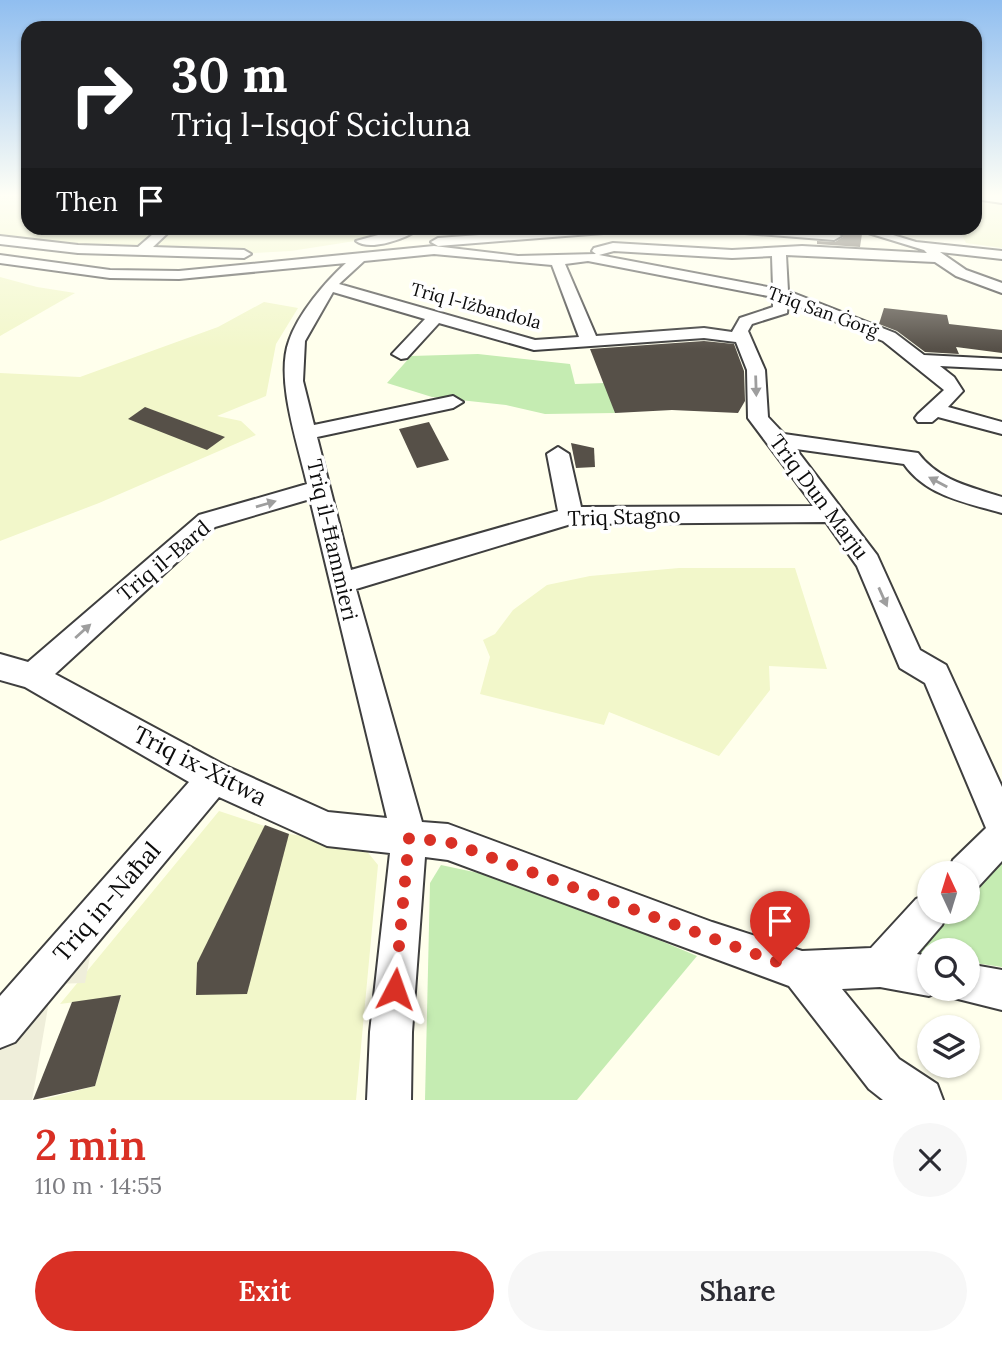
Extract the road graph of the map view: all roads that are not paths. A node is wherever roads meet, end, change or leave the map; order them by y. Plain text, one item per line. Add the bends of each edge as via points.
1 (74, 246) edge
2 (146, 246) edge
3 (370, 246) edge
4 (398, 246) edge
5 (446, 246) edge
6 (866, 246) edge
7 (918, 246) edge
8 (0, 249) edge
9 (362, 250) junction
10 (434, 250) junction
11 (790, 250) junction
12 (140, 252) junction
13 (932, 252) junction
14 (721, 253) junction
15 (869, 253) junction
16 (1002, 255) edge
17 (589, 257) junction
18 (0, 259) edge
19 (188, 259) junction
20 (557, 261) junction
21 (736, 284) junction
22 (329, 286) junction
23 (1002, 288) edge
24 (782, 294) junction
25 (436, 316) junction
26 (742, 338) junction
27 (589, 340) junction
28 (401, 354) dead end
29 (922, 360) junction
30 (981, 362) junction
31 (1002, 364) edge
32 (948, 382) junction
33 (453, 402) dead end
34 (1002, 428) edge
35 (308, 433) junction
36 (778, 440) junction
37 (558, 454) dead end
38 (320, 488) junction
39 (1002, 505) edge
40 (831, 514) junction
41 (571, 516) junction
42 (341, 583) junction
43 (0, 667) edge
44 (32, 676) junction
45 (214, 778) junction
46 (1002, 826) edge
47 (1002, 836) edge
48 (409, 838) junction
49 (978, 861) edge
50 (918, 924) edge
51 (880, 967) junction
52 (802, 971) junction
53 (917, 974) edge
54 (980, 986) edge
55 (1002, 990) edge
56 (0, 1027) edge
57 (389, 1100) edge
58 (921, 1100) edge

1 - 12 street
2 - 12 street
3 - 9 street
4 - 9 street
5 - 10 street, Triq San Ġorġ
6 - 15 street
7 - 13 street
8 - 19 street
9 - 10 street, Triq San Ġorġ
9 - 18 street via 166,275 110,274
9 - 19 street via 210,266
9 - 22 street, Triq il-Ħammieri
10 - 20 street, Triq San Ġorġ
11 - 14 street
11 - 15 street
11 - 24 street
12 - 19 street
13 - 15 street
13 - 16 street
13 - 23 street via 959,274
14 - 17 street via 613,247
14 - 21 street
17 - 20 street, Triq San Ġorġ
17 - 21 street, Triq San Ġorġ
20 - 27 street
21 - 24 street, Triq San Ġorġ
22 - 25 street, Triq l-Iżbandola
22 - 35 street, Triq il-Ħammieri via 297,341 294,381
24 - 26 street via 781,310 746,321 740,331
24 - 29 street, Triq San Ġorġ via 889,337
25 - 27 street, Triq l-Iżbandola via 534,345
25 - 28 street
26 - 27 street, Triq l-Iżbandola via 704,333
26 -> 36 street, Triq Dun Marju via 756,370 758,418
29 - 30 street
29 - 32 street, Triq San Ġorġ
30 - 31 street
30 - 32 street via 987,374
32 - 34 street via 954,391 929,413
33 - 35 street
35 - 38 street, Triq il-Ħammieri
39 -> 36 street via 944,486 917,470 911,458
36 - 40 street, Triq Dun Marju
37 - 41 street
38 - 42 street, Triq il-Ħammieri
44 -> 38 street, Triq il-Bard via 207,521
40 - 41 street, Triq Stagno
40 -> 46 street, Triq Dun Marju via 868,562 910,659 936,674
41 - 42 street, Triq Stagno
42 - 48 street, Triq il-Ħammieri
43 - 44 street, Triq ix-Xitwa
44 - 45 street, Triq ix-Xitwa
45 - 48 street, Triq ix-Xitwa via 327,829
45 - 56 street, Triq in-Naħal
47 - 49 street
48 - 52 street, Triq ix-Xitwa via 449,842
48 - 57 street
50 - 51 street
51 - 52 street
51 - 53 street
52 - 58 street via 884,1074
54 - 55 street

